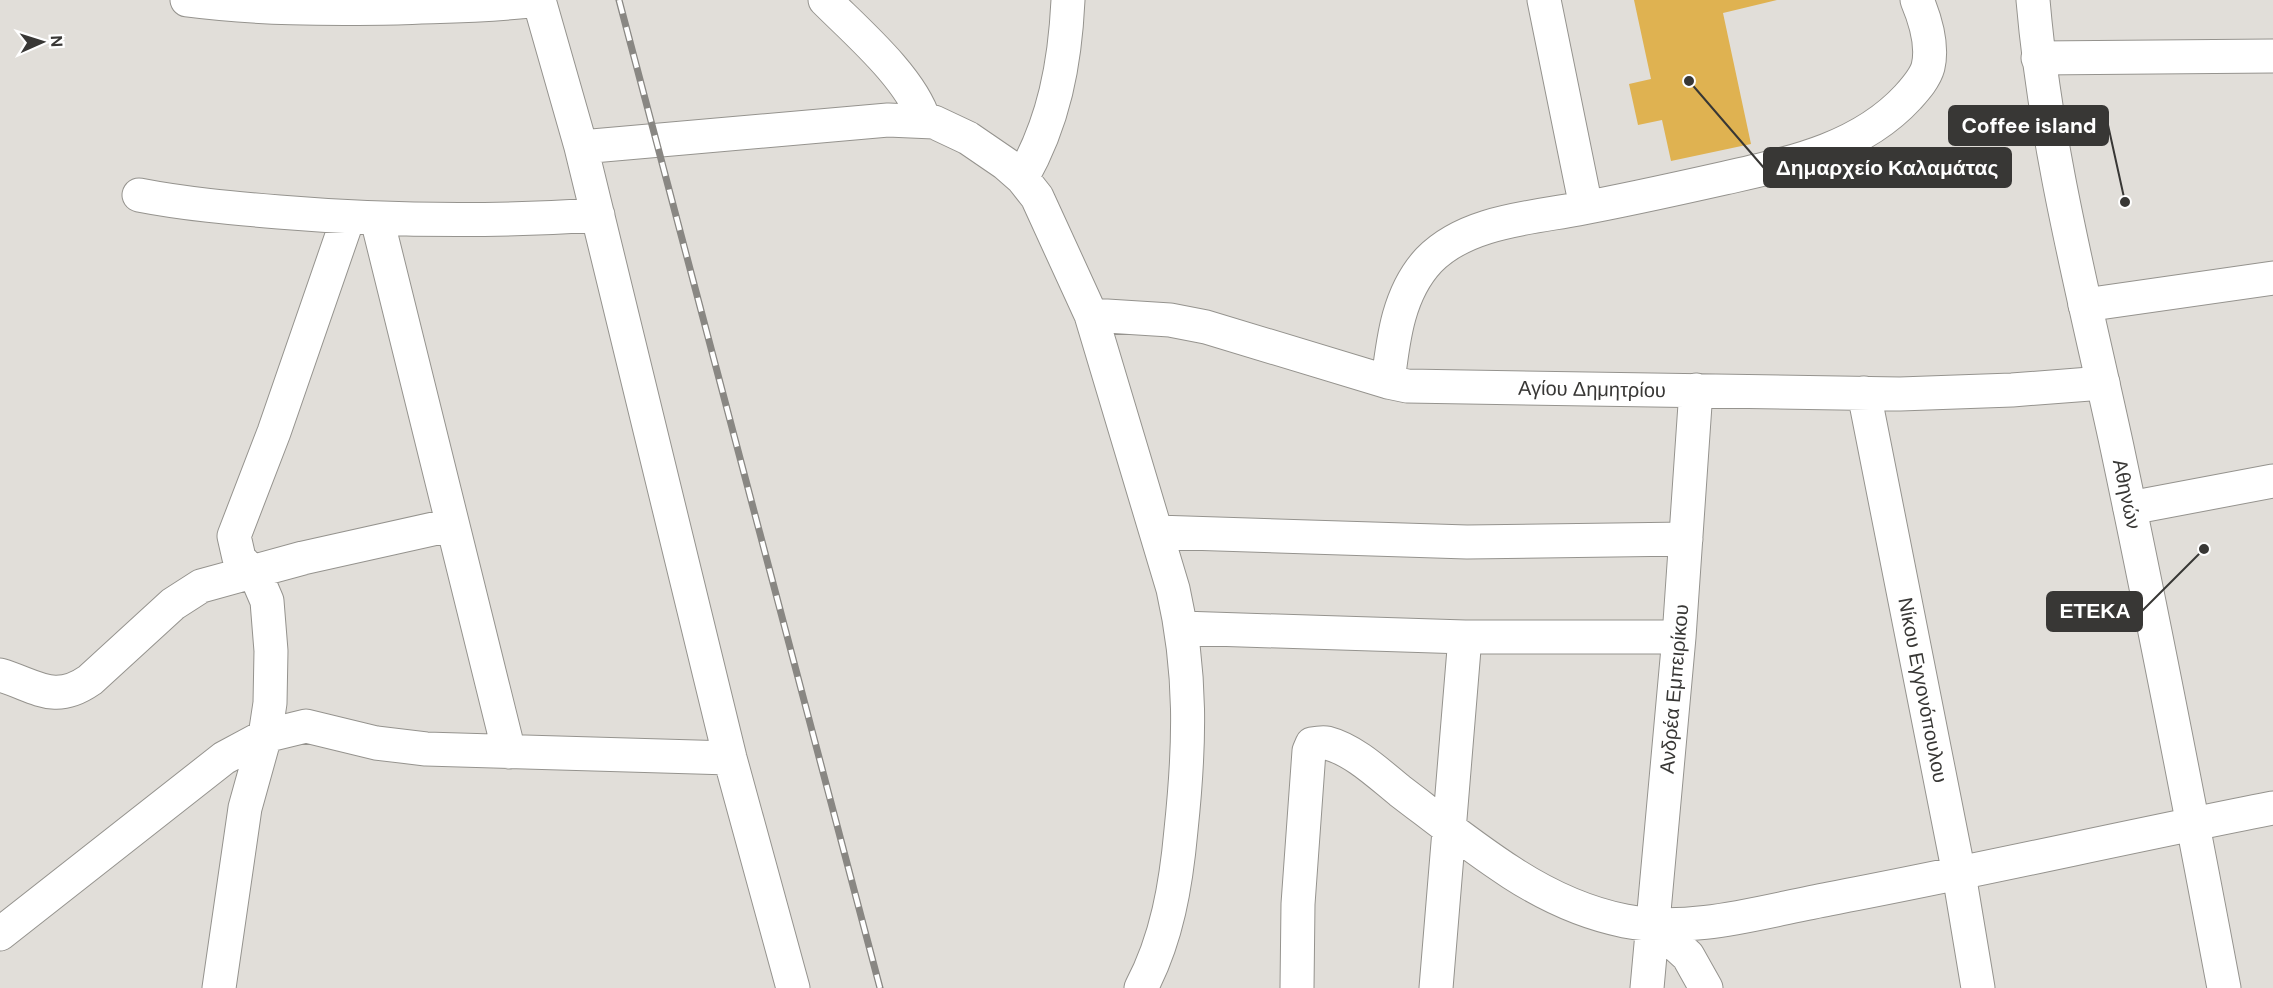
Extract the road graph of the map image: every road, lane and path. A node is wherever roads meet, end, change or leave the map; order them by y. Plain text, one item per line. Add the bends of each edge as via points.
1 (187, 0) edge
2 (539, 0) edge
3 (825, 0) edge
4 (1068, 0) edge
5 (1544, 0) edge
6 (1917, 0) edge
7 (2033, 0) edge
8 (2273, 56) edge
9 (2038, 58) junction
10 (924, 120) junction
11 (581, 147) junction
12 (1022, 178) junction
13 (139, 195) dead end
14 (1586, 207) junction
15 (598, 215) junction
16 (363, 219) junction
17 (2273, 278) edge
18 (2085, 305) junction
19 (1091, 315) junction
20 (1388, 382) junction
21 (2103, 383) junction
22 (1696, 390) junction
23 (1864, 393) junction
24 (2273, 481) edge
25 (2130, 508) junction
26 (451, 525) junction
27 (1156, 532) junction
28 (1686, 539) junction
29 (251, 572) junction
30 (1181, 628) junction
31 (1465, 637) junction
32 (1679, 637) junction
33 (0, 675) edge
34 (265, 736) junction
35 (509, 752) junction
36 (730, 758) junction
37 (2273, 808) edge
38 (2193, 825) junction
39 (1449, 829) junction
40 (1959, 874) junction
41 (1653, 924) junction
42 (0, 934) edge
43 (219, 988) edge
44 (793, 988) edge
45 (1141, 988) edge
46 (1297, 988) edge
47 (1436, 988) edge
48 (1647, 988) edge
49 (1706, 988) edge
50 (1978, 988) edge
51 (2224, 988) edge

1 - 2 street via 260,7 339,8 490,5
2 - 11 street
3 - 10 street via 898,78
4 - 12 street via 1059,86 1046,130
5 - 14 street
6 - 14 street via 1929,47 1925,75 1900,106 1864,134 1782,165
7 - 9 street, Αθηνών
8 - 9 street
9 - 18 street, Αθηνών via 2053,153
10 - 11 street
10 - 12 street via 988,149
11 - 15 street
12 - 19 street via 1047,215
13 - 16 street via 187,205
14 - 20 street via 1486,228 1456,239 1430,259 1414,280 1402,307
15 - 16 street via 505,221
15 - 36 street
16 - 26 street
16 - 29 street via 234,536 239,558
17 - 18 street
18 - 21 street, Αθηνών
19 - 20 street, Αγίου Δημητρίου via 1206,327
19 - 27 street
20 - 22 street, Αγίου Δημητρίου via 1426,387
21 - 23 street, Αγίου Δημητρίου via 2012,390
21 - 25 street, Αθηνών
22 - 23 street, Αγίου Δημητρίου
22 - 28 street, Ανδρέα Εμπειρίκου
23 - 40 street, Νίκου Εγγονόπουλου
24 - 25 street
25 - 38 street, Αθηνών
26 - 29 street
26 - 35 street
27 - 28 street via 1467,542
27 - 30 street
28 - 32 street, Ανδρέα Εμπειρίκου
29 - 33 street via 201,586 181,597 73,691 53,693
29 - 34 street via 265,594 270,628 270,702
30 - 31 street
30 - 45 street via 1190,737 1180,846 1167,922 1159,951
31 - 32 street
31 - 39 street
32 - 41 street, Ανδρέα Εμπειρίκου
34 - 35 street via 306,726 386,745
34 - 42 street via 191,782
34 - 43 street via 245,808
35 - 36 street
36 - 44 street
37 - 38 street
38 - 40 street
38 - 51 street, Αθηνών
39 - 41 street via 1549,894 1594,913
39 - 46 street via 1358,759 1326,742 1312,744 1298,904
39 - 47 street
40 - 41 street via 1724,918
40 - 50 street, Νίκου Εγγονόπουλου
41 - 48 street, Ανδρέα Εμπειρίκου
41 - 49 street via 1688,956

